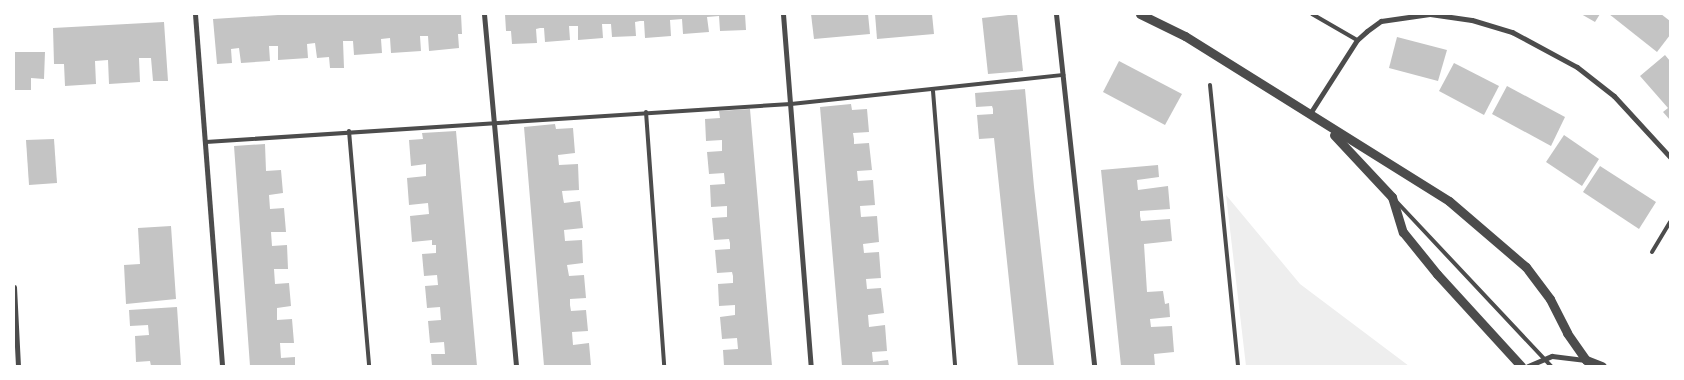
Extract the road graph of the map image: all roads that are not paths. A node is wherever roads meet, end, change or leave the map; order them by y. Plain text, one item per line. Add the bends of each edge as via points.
1 (195, 14) edge
2 (484, 14) edge
3 (783, 14) edge
4 (1056, 14) edge
5 (1140, 14) edge
6 (1312, 14) edge
7 (1429, 14) edge
8 (1357, 40) junction
9 (1063, 75) junction
10 (1210, 86) dead end
11 (934, 91) junction
12 (791, 104) junction
13 (646, 112) junction
14 (1308, 115) junction
15 (494, 121) junction
16 (1327, 127) junction
17 (349, 131) junction
18 (206, 142) junction
19 (1670, 157) edge
20 (1392, 197) junction
21 (1670, 222) edge
22 (1652, 252) dead end
23 (14, 287) edge
24 (1544, 357) junction
25 (1586, 360) junction
26 (18, 366) edge
27 (222, 366) edge
28 (369, 366) edge
29 (516, 366) edge
30 (664, 366) edge
31 (811, 366) edge
32 (955, 366) edge
33 (1094, 366) edge
34 (1238, 366) edge
35 (1521, 366) edge
36 (1528, 366) edge
37 (1551, 366) edge
38 (1602, 366) edge

1 - 18 street
2 - 15 street
3 - 12 street
4 - 9 street
5 - 14 street via 1185,36
6 - 8 lane
7 - 8 street via 1381,21
7 - 19 street via 1472,20 1506,30 1570,63 1614,96
8 - 14 street
9 - 11 lane
9 - 33 street
10 - 34 lane
11 - 12 lane
11 - 32 lane
12 - 13 lane
12 - 31 street
13 - 15 lane
13 - 30 lane
14 - 16 street
15 - 17 lane
15 - 29 street
16 - 20 street
16 - 25 street via 1449,201 1526,267 1550,299 1566,333
17 - 18 lane
17 - 28 lane
18 - 27 street
20 - 24 lane
20 - 35 street via 1403,232
21 - 22 lane
23 - 26 street
24 - 25 street
24 - 36 street
24 - 37 lane
25 - 38 street

